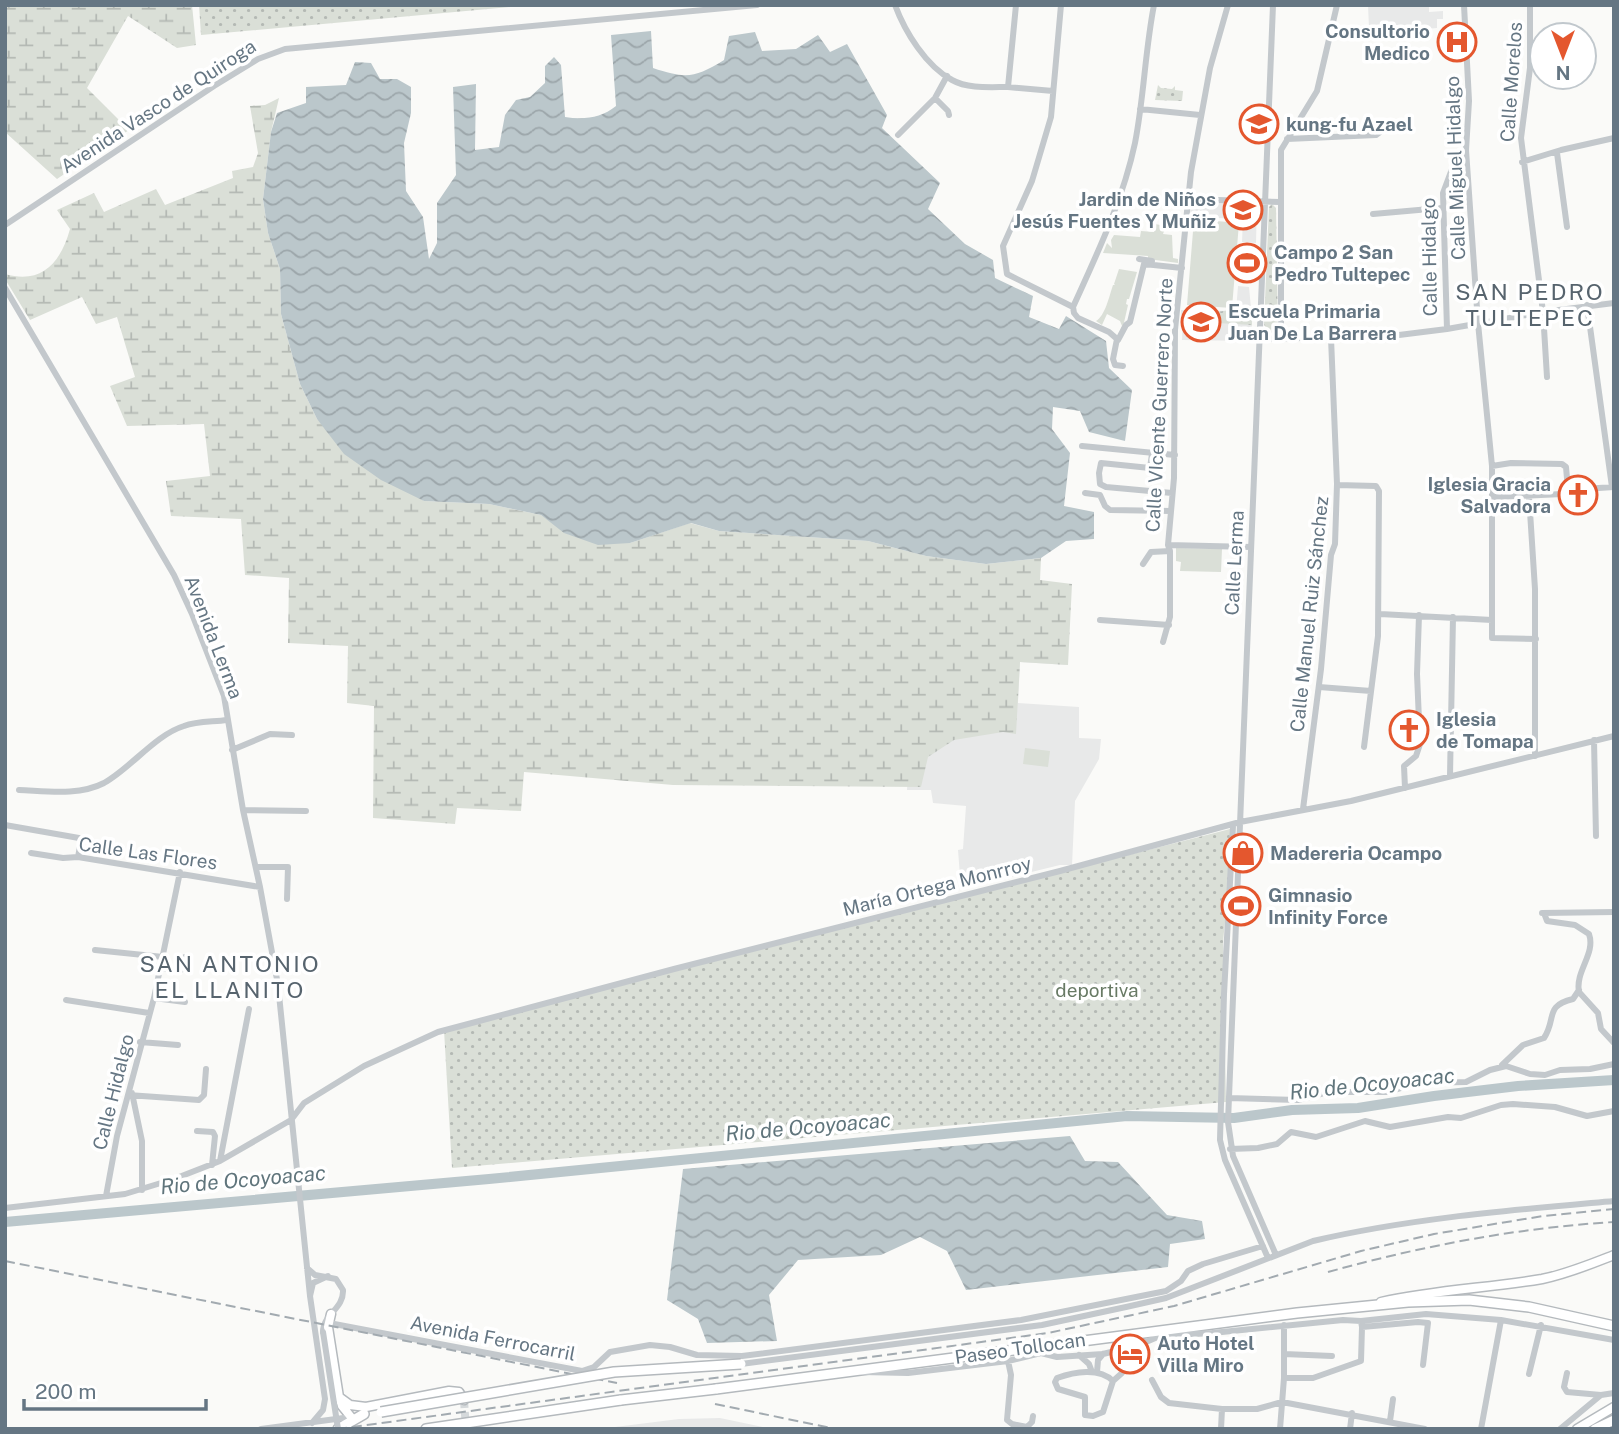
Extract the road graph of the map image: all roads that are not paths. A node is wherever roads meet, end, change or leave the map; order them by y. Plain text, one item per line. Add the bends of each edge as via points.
1 (757, 5) edge
2 (895, 5) edge
3 (1016, 5) edge
4 (1060, 5) edge
5 (1154, 5) edge
6 (1228, 5) edge
7 (1273, 5) edge
8 (1337, 5) edge
9 (1464, 5) edge
10 (1530, 5) edge
11 (947, 76) junction
12 (1007, 87) junction
13 (1054, 91) junction
14 (935, 97) junction
15 (1140, 109) junction
16 (949, 115) dead end
17 (1200, 115) junction
18 (1380, 132) dead end
19 (898, 135) dead end
20 (1614, 138) edge
21 (1287, 139) junction
22 (1266, 149) junction
23 (1466, 149) junction
24 (1281, 150) junction
25 (1557, 153) junction
26 (1522, 162) junction
27 (1188, 199) junction
28 (1264, 201) junction
29 (1280, 202) junction
30 (1441, 208) junction
31 (1373, 214) dead end
32 (5, 225) edge
33 (1567, 227) dead end
34 (1139, 259) dead end
35 (1182, 267) junction
36 (5, 288) edge
37 (1614, 303) edge
38 (1587, 306) junction
39 (1073, 310) junction
40 (1543, 312) junction
41 (1478, 323) junction
42 (1447, 329) junction
43 (1281, 338) junction
44 (1331, 338) junction
45 (1118, 340) junction
46 (1260, 340) junction
47 (1123, 366) dead end
48 (1547, 377) dead end
49 (1082, 446) dead end
50 (1152, 454) junction
51 (1175, 455) junction
52 (1492, 466) junction
53 (1100, 484) junction
54 (1337, 485) junction
55 (1613, 487) edge
56 (1568, 490) junction
57 (1172, 493) junction
58 (1529, 496) junction
59 (1493, 497) junction
60 (1171, 511) junction
61 (1251, 547) junction
62 (1169, 548) junction
63 (1143, 564) dead end
64 (188, 603) junction
65 (178, 607) dead end
66 (1380, 614) junction
67 (1419, 615) junction
68 (1453, 617) junction
69 (1100, 620) dead end
70 (1492, 620) junction
71 (1169, 625) junction
72 (1536, 639) junction
73 (1163, 642) dead end
74 (1319, 687) junction
75 (1371, 691) junction
76 (227, 720) junction
77 (292, 735) dead end
78 (1614, 736) edge
79 (1594, 740) junction
80 (1364, 747) dead end
81 (232, 750) junction
82 (1535, 756) junction
83 (1450, 776) junction
84 (1405, 788) junction
85 (19, 790) dead end
86 (1303, 809) junction
87 (243, 810) junction
88 (306, 811) dead end
89 (1237, 824) junction
90 (5, 825) edge
91 (1596, 836) dead end
92 (31, 853) dead end
93 (78, 857) junction
94 (256, 867) junction
95 (180, 872) junction
96 (260, 887) junction
97 (287, 899) dead end
98 (1614, 912) edge
99 (95, 950) dead end
100 (163, 957) junction
101 (185, 957) dead end
102 (161, 968) junction
103 (1579, 989) junction
104 (1224, 994) junction
105 (1233, 994) junction
106 (154, 998) junction
107 (66, 1000) dead end
108 (185, 1002) dead end
109 (249, 1009) dead end
110 (149, 1013) junction
111 (140, 1042) junction
112 (1614, 1043) edge
113 (177, 1045) dead end
114 (1614, 1064) edge
115 (1501, 1066) junction
116 (206, 1069) dead end
117 (130, 1093) junction
118 (1229, 1098) junction
119 (1614, 1111) edge
120 (290, 1120) junction
121 (197, 1131) dead end
122 (1230, 1149) junction
123 (220, 1161) junction
124 (212, 1165) junction
125 (142, 1190) junction
126 (106, 1196) junction
127 (1614, 1201) edge
128 (5, 1208) edge
129 (1263, 1246) junction
130 (1276, 1255) junction
131 (1614, 1255) edge
132 (1268, 1258) junction
133 (307, 1268) junction
134 (328, 1276) junction
135 (310, 1296) junction
136 (311, 1308) junction
137 (1343, 1310) junction
138 (1501, 1320) junction
139 (327, 1324) junction
140 (1362, 1324) junction
141 (1614, 1324) edge
142 (1284, 1325) junction
143 (1541, 1325) junction
144 (1614, 1340) edge
145 (1077, 1354) junction
146 (1103, 1354) junction
147 (1284, 1354) junction
148 (1332, 1356) dead end
149 (1009, 1361) junction
150 (741, 1364) joint
151 (1423, 1365) dead end
152 (857, 1370) junction
153 (1095, 1372) junction
154 (1122, 1373) dead end
155 (1567, 1373) dead end
156 (1529, 1374) dead end
157 (1284, 1378) junction
158 (1152, 1380) dead end
159 (1113, 1381) junction
160 (1614, 1393) edge
161 (1601, 1395) junction
162 (339, 1397) junction
163 (1392, 1399) dead end
164 (464, 1400) dead end
165 (1282, 1402) junction
166 (1613, 1408) edge
167 (1222, 1409) junction
168 (1352, 1413) junction
169 (364, 1414) junction
170 (1033, 1416) dead end
171 (351, 1417) junction
172 (1614, 1420) edge
173 (1390, 1421) junction
174 (312, 1423) junction
175 (1398, 1427) edge
176 (261, 1429) edge
177 (338, 1429) edge
178 (426, 1429) edge
179 (1221, 1429) edge
180 (1280, 1429) edge
181 (1350, 1429) edge
182 (1425, 1429) edge
183 (1481, 1429) edge
184 (1560, 1429) edge
185 (1577, 1429) edge
186 (1595, 1429) edge

1 - 32 street, Avenida Vasco de Quiroga via 285,49 258,59 214,86
2 - 11 street via 917,45
3 - 12 street
4 - 13 street
5 - 15 street
6 - 17 street, Calle VIcente Guerrero Norte
7 - 22 street, Calle Lerma
8 - 21 street via 1317,91
9 - 23 street, Calle Miguel Hidalgo via 1469,101
10 - 26 street, Calle Morelos via 1531,57
11 - 12 street via 974,86
11 - 14 street
12 - 13 street
13 - 39 street via 1040,160 1003,246 1007,274
14 - 16 street
14 - 19 street
15 - 17 street
15 - 39 street via 1130,164
17 - 27 street, Calle VIcente Guerrero Norte
18 - 21 street
20 - 25 street, Calle Morelos
21 - 24 street
22 - 24 street
22 - 28 street, Calle Lerma
23 - 30 street, Calle Hidalgo via 1447,177
23 - 41 street, Calle Miguel Hidalgo
24 - 29 street
25 - 26 street, Calle Morelos
25 - 33 street
26 - 40 street, Calle Morelos
27 - 28 street
27 - 35 street, Calle VIcente Guerrero Norte
28 - 29 street
28 - 46 street, Calle Lerma
29 - 43 street
30 - 31 street
30 - 42 street, Calle Hidalgo
34 - 35 street
35 - 45 street via 1144,264 1130,322
35 - 51 street, Calle VIcente Guerrero Norte via 1175,330
36 - 64 street, Avenida Lerma
37 - 38 street
38 - 40 street
38 - 55 street
39 - 45 street
40 - 41 street
40 - 48 street, Calle Morelos
41 - 42 street
41 - 52 street, Calle Miguel Hidalgo
42 - 44 street
43 - 44 street
43 - 46 street
44 - 54 street, Calle Manuel Ruiz Sánchez
45 - 47 street via 1113,359 1115,365
46 - 61 street, Calle Lerma
49 - 50 street
50 - 51 street
50 - 53 street via 1150,468 1099,462
51 - 57 street, Calle VIcente Guerrero Norte
52 - 56 street via 1562,464
52 - 59 street, Calle Miguel Hidalgo
53 - 57 street
53 - 60 street via 1088,493 1100,495 1110,510
54 - 66 street via 1378,487
54 - 74 street, Calle Manuel Ruiz Sánchez
55 - 56 street
56 - 58 street
57 - 60 street, Calle VIcente Guerrero Norte
58 - 59 street
58 - 72 street
59 - 70 street, Calle Miguel Hidalgo
60 - 62 street, Calle VIcente Guerrero Norte
61 - 62 street
61 - 89 street, Calle Lerma
62 - 63 street via 1151,552
62 - 71 street, Calle VIcente Guerrero Norte
64 - 65 street
64 - 76 street, Avenida Lerma via 224,696
66 - 67 street
66 - 75 street
67 - 68 street
67 - 84 street via 1420,744 1416,756 1404,766
68 - 70 street
68 - 83 street
69 - 71 street
70 - 72 street via 1492,638
71 - 73 street, Calle VIcente Guerrero Norte
72 - 82 street
74 - 75 street
74 - 86 street, Calle Manuel Ruiz Sánchez
75 - 80 street
76 - 81 street, Avenida Lerma
76 - 85 street via 179,728 104,783 63,792
77 - 81 street via 270,734
78 - 79 street, María Ortega Monrroy
79 - 82 street, María Ortega Monrroy
79 - 91 street
81 - 87 street, Avenida Lerma
82 - 83 street, María Ortega Monrroy
83 - 84 street, María Ortega Monrroy
84 - 86 street, María Ortega Monrroy
86 - 89 street, María Ortega Monrroy
87 - 88 street
87 - 94 street, Avenida Lerma
89 - 104 street, Calle Lerma
89 - 105 street, Calle Lerma
89 - 120 street, María Ortega Monrroy via 438,1032 364,1066 304,1103
90 - 93 street via 79,838
92 - 93 street, Calle Las Flores
93 - 95 street, Calle Las Flores
94 - 96 street, Avenida Lerma
94 - 97 street via 288,867
95 - 96 street, Calle Las Flores
95 - 100 street, Calle Hidalgo
96 - 120 street, Avenida Lerma via 278,985
98 - 103 street via 1543,913 1546,921 1575,925 1589,934 1591,945
99 - 100 street
100 - 102 street, Calle Hidalgo
101 - 102 street via 180,971
102 - 106 street, Calle Hidalgo
103 - 112 street
103 - 115 street via 1573,999 1558,1003 1544,1038 1523,1045
104 - 105 street
104 - 129 street, Calle Lerma via 1220,1140
105 - 118 street, Calle Lerma
106 - 108 street
106 - 110 street, Calle Hidalgo
107 - 110 street
109 - 123 street
110 - 111 street, Calle Hidalgo
111 - 113 street
111 - 117 street, Calle Hidalgo
114 - 115 street via 1545,1075
115 - 118 street via 1466,1082 1418,1083 1388,1092 1328,1092 1298,1100
116 - 117 street via 200,1100
117 - 125 street via 142,1141
117 - 126 street, Calle Hidalgo
118 - 122 street, Calle Lerma
119 - 122 street via 1587,1116 1555,1107 1501,1105 1461,1118 1391,1127 1365,1121 1316,1137 1291,1132 1277,1144
120 - 123 street, María Ortega Monrroy
120 - 133 street, Avenida Lerma
121 - 124 street via 215,1136
122 - 130 street, Calle Lerma
123 - 124 street, María Ortega Monrroy
124 - 125 street, María Ortega Monrroy
125 - 126 street, María Ortega Monrroy
126 - 128 street, María Ortega Monrroy
127 - 130 street via 1401,1225 1313,1241
129 - 132 street, Calle Lerma
129 - 139 street, Avenida Ferrocarril via 1203,1264 1166,1291 1037,1318 742,1356 633,1347 610,1352 582,1371
130 - 132 street
131 - 137 main road via 1541,1279
132 - 150 street via 1166,1298 1042,1325
133 - 134 street via 315,1275
133 - 135 street, Avenida Lerma
134 - 135 street via 313,1283
134 - 139 street via 343,1290
135 - 136 street
136 - 139 street
136 - 174 street via 325,1399
137 - 141 highway, Paseo Tollocan via 1469,1300
137 - 152 highway, Paseo Tollocan
138 - 140 street via 1426,1314
138 - 143 street
138 - 183 street
139 - 162 main road
139 - 177 street, bridge
140 - 142 street
140 - 151 street via 1428,1323
140 - 157 street via 1361,1361 1312,1378
142 - 146 street via 1160,1336
142 - 147 street
143 - 144 street
143 - 156 street
145 - 146 street
145 - 149 street via 1057,1357 1041,1353
145 - 153 street
146 - 153 street
147 - 148 street
147 - 157 street
149 - 152 street via 908,1373
149 - 170 street via 1007,1420 1027,1427
150 - 169 highway, bridge via 614,1372
152 - 178 highway, Paseo Tollocan, bridge
153 - 159 street
153 - 159 street via 1059,1377 1055,1382 1058,1389 1085,1397 1085,1415 1104,1412
154 - 159 street
155 - 161 street via 1567,1392
157 - 165 street
158 - 167 street via 1169,1403
160 - 161 street
161 - 184 street
162 - 164 main road via 350,1405 366,1407 449,1391 460,1392
162 - 171 main road
163 - 173 street
165 - 167 street via 1260,1409
165 - 168 street
165 - 180 street
166 - 185 main road
167 - 179 street
168 - 173 street
168 - 181 street
169 - 171 highway
169 - 177 highway
171 - 174 street
172 - 186 highway
173 - 175 street
174 - 176 street
175 - 182 street

